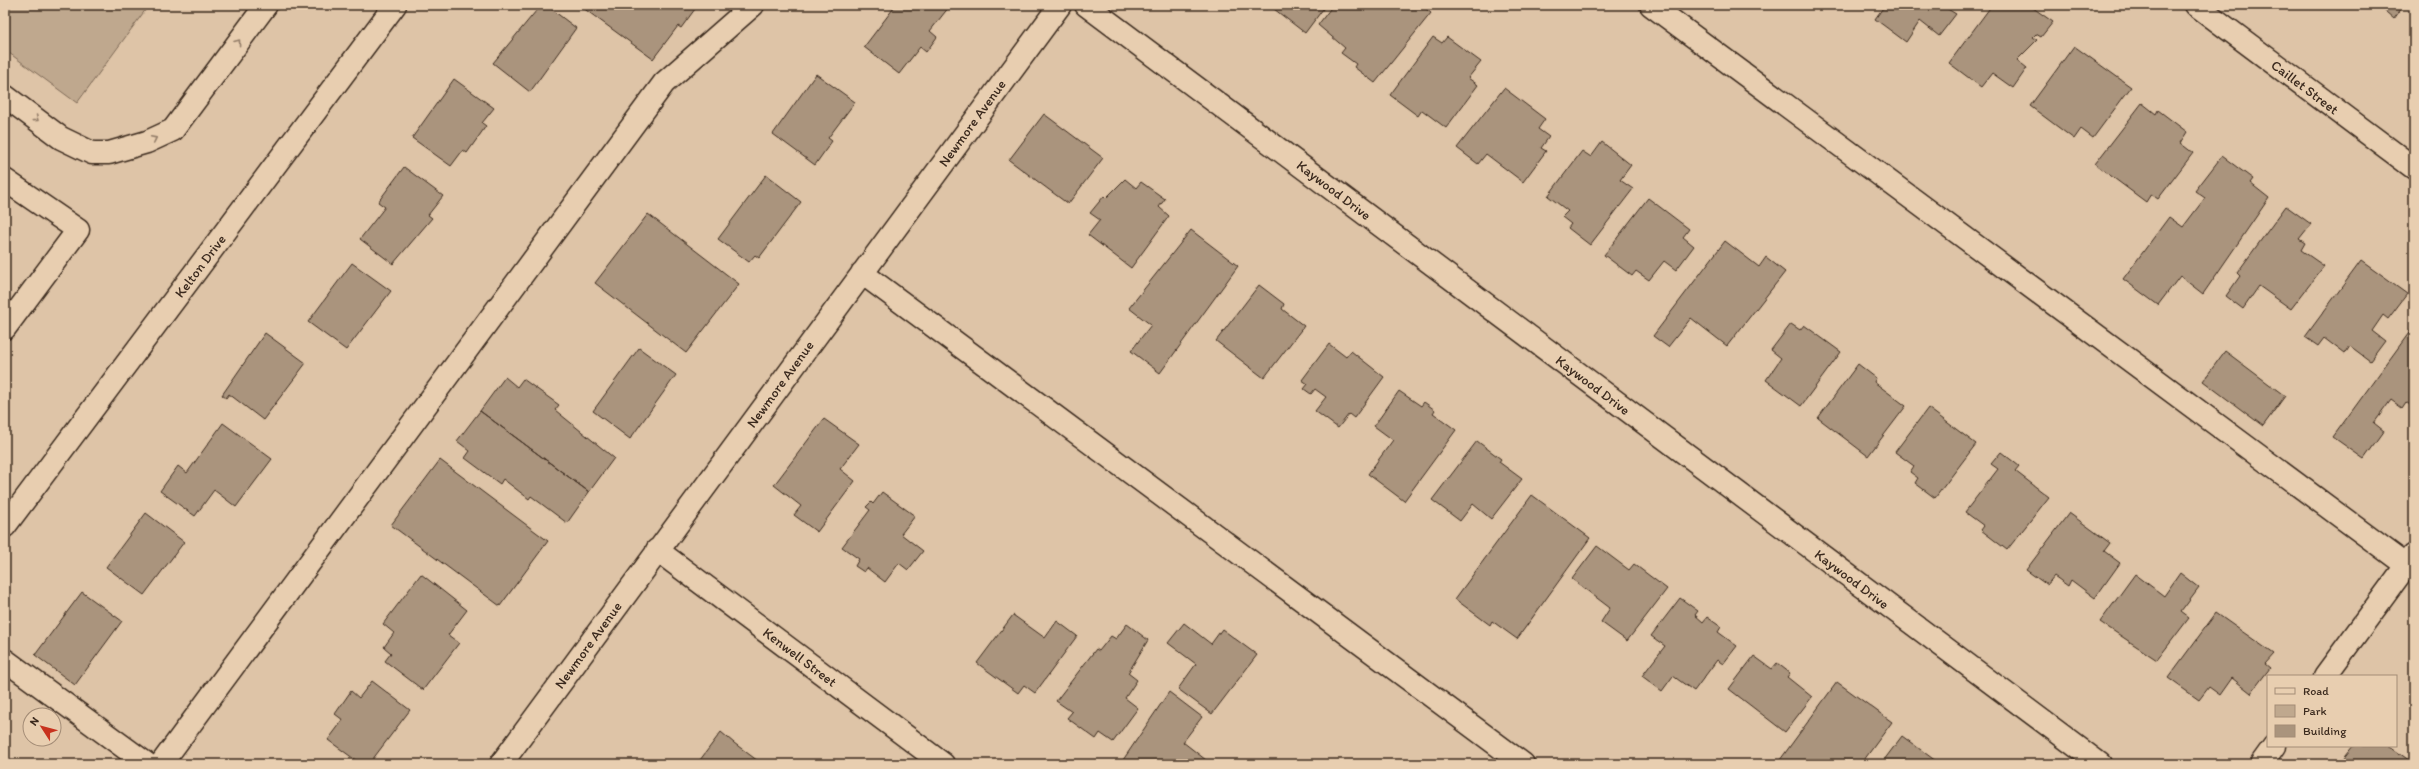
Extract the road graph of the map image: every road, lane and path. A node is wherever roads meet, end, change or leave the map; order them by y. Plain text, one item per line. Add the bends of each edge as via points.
1 (266, 5) edge
2 (395, 5) edge
3 (753, 5) edge
4 (1060, 5) edge
5 (1086, 5) edge
6 (1651, 5) edge
7 (2196, 5) edge
8 (5, 96) edge
9 (2414, 168) edge
10 (5, 180) edge
11 (862, 273) junction
12 (5, 328) edge
13 (5, 526) edge
14 (657, 550) junction
15 (2411, 564) edge
16 (5, 660) edge
17 (2326, 675) edge
18 (2273, 747) edge
19 (147, 764) edge
20 (162, 764) edge
21 (501, 764) edge
22 (943, 764) edge
23 (1523, 764) edge
24 (2100, 764) edge
25 (2261, 764) edge

8 -> 1 street via 62,138 92,153 109,153 147,142 173,130
2 - 13 street, Kelton Drive
3 - 20 street via 664,83
4 - 11 street, Newmore Avenue
5 - 24 street, Kaywood Drive
6 - 15 street
7 - 9 street, Caillet Street
10 - 12 street via 78,230
11 - 14 street, Newmore Avenue
11 - 23 street
14 - 21 street, Newmore Avenue
14 - 22 street, Kenwell Street
15 - 17 street
16 - 19 street
18 - 25 street

